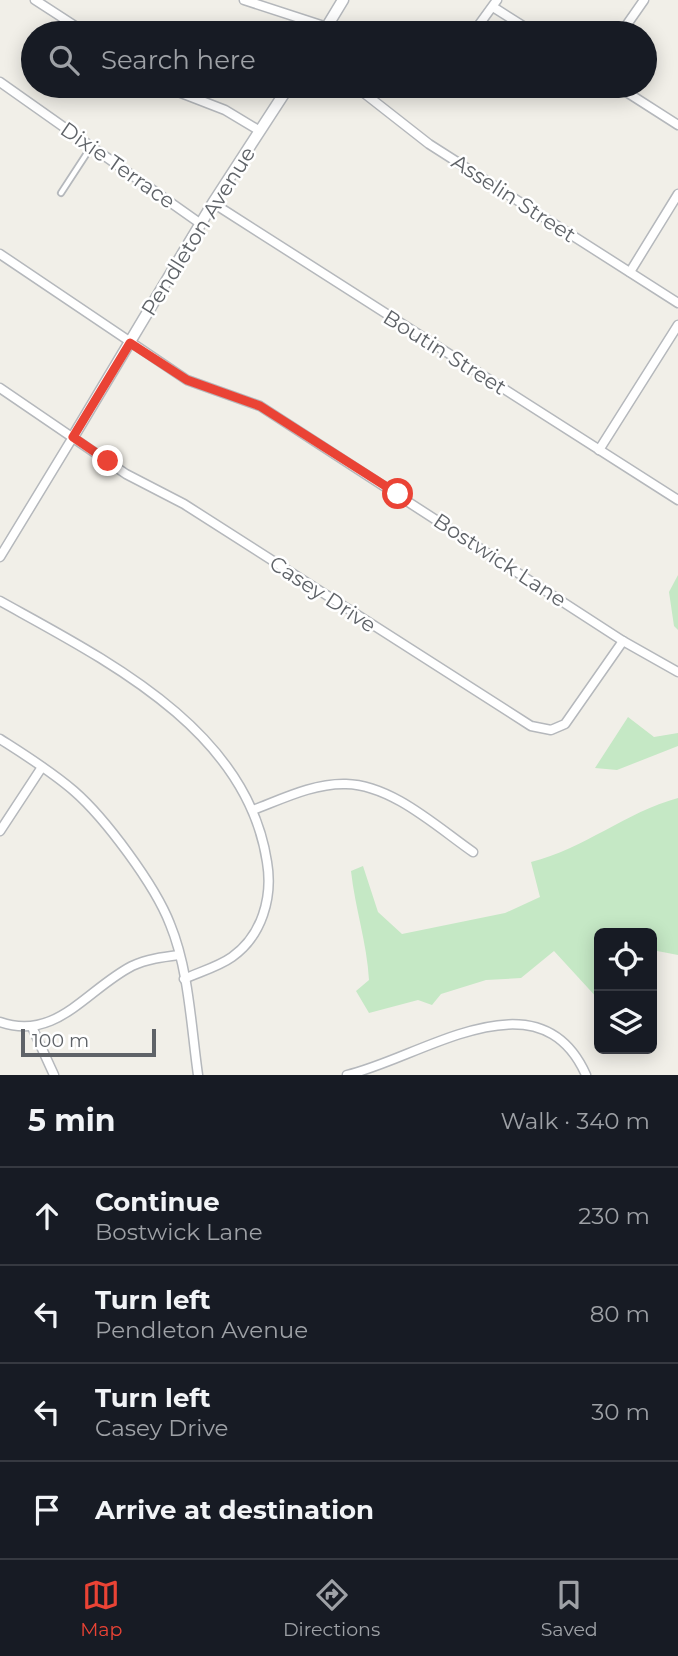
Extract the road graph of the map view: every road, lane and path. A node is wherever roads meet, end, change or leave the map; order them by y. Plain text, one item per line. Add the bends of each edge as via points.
1 (35, 0) edge
2 (244, 0) edge
3 (344, 0) edge
4 (644, 0) edge
5 (495, 4) edge
6 (67, 21) edge
7 (301, 21) edge
8 (331, 21) edge
9 (482, 21) edge
10 (518, 21) edge
11 (629, 21) edge
12 (0, 82) edge
13 (21, 97) edge
14 (22, 98) edge
15 (189, 98) edge
16 (281, 98) edge
17 (370, 98) edge
18 (636, 98) edge
19 (678, 125) edge
20 (260, 131) junction
21 (91, 147) junction
22 (61, 193) dead end
23 (678, 194) edge
24 (213, 203) junction
25 (201, 224) junction
26 (0, 254) edge
27 (630, 272) junction
28 (678, 303) edge
29 (678, 325) edge
30 (130, 343) junction
31 (0, 388) edge
32 (73, 437) junction
33 (598, 450) junction
34 (678, 499) edge
35 (0, 558) edge
36 (0, 601) edge
37 (623, 641) junction
38 (678, 673) edge
39 (0, 739) edge
40 (42, 767) junction
41 (253, 810) junction
42 (0, 831) edge
43 (473, 852) dead end
44 (179, 955) junction
45 (184, 979) junction
46 (0, 1022) edge
47 (32, 1027) junction
48 (54, 1075) edge
49 (198, 1075) edge
50 (347, 1075) edge
51 (586, 1075) edge

1 - 6 street
2 - 7 street
3 - 8 street
4 - 11 street
5 - 9 street
5 - 10 street
12 - 13 street, Dixie Terrace
14 - 21 street, Dixie Terrace
15 - 20 street via 225,110
16 - 20 street, Pendleton Avenue
17 - 27 street, Asselin Street via 429,144
18 - 19 street
20 - 24 street, Pendleton Avenue
21 - 22 lane
21 - 25 street, Dixie Terrace
23 - 27 street
24 - 25 street, Pendleton Avenue
24 - 33 street, Boutin Street
25 - 30 street, Pendleton Avenue
26 - 30 street, Bostwick Lane
27 - 28 street, Asselin Street
29 - 33 street
30 - 32 street, Pendleton Avenue
30 - 37 street, Bostwick Lane via 187,380 260,406
31 - 32 street, Casey Drive
32 - 35 street, Pendleton Avenue
32 - 37 street, Casey Drive via 531,726 551,730 565,724
33 - 34 street, Boutin Street
36 - 41 street via 105,662 186,722 226,764
37 - 38 street, Bostwick Lane
39 - 40 street
40 - 42 street
40 - 44 street via 89,806 134,863 163,908
41 - 43 street via 321,787 360,786 395,800
41 - 45 street via 269,873 262,918 234,956
44 - 45 street
44 - 47 street via 135,965 59,1018
45 - 49 street
46 - 47 street
47 - 48 street
50 - 51 street via 392,1062 457,1033 496,1026 531,1027 555,1034 570,1048

